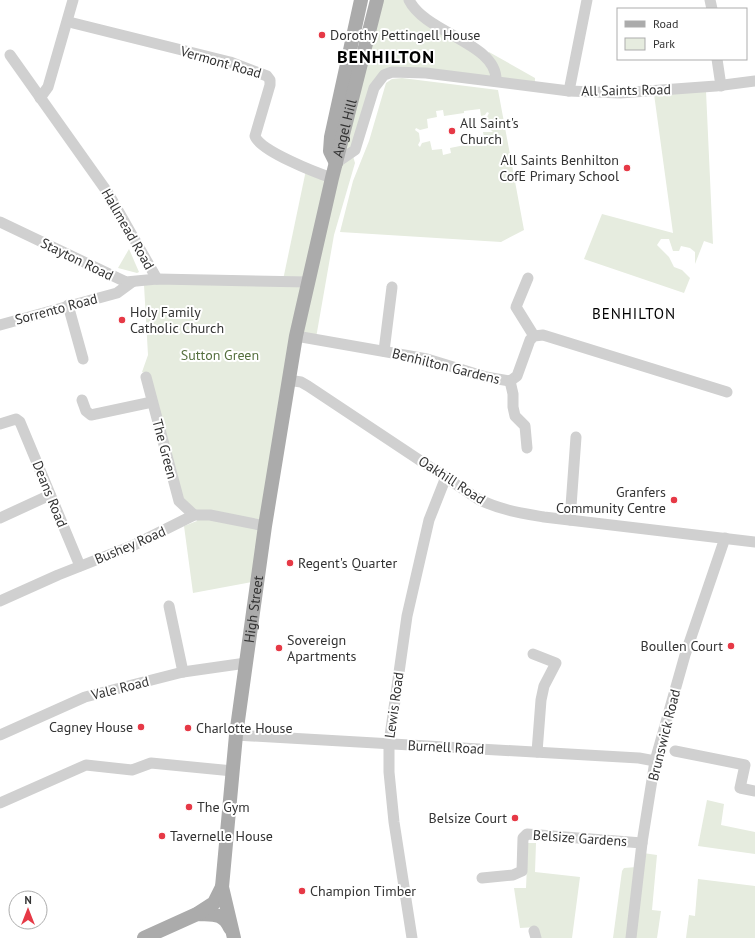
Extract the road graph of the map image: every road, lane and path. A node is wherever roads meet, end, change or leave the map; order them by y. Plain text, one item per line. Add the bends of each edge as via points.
1 (73, 0) edge
2 (361, 0) edge
3 (377, 0) edge
4 (409, 0) edge
5 (587, 0) edge
6 (73, 23) dead end
7 (10, 56) dead end
8 (717, 60) edge
9 (496, 81) junction
10 (755, 81) edge
11 (721, 86) junction
12 (569, 91) junction
13 (40, 98) junction
14 (336, 163) junction
15 (332, 178) junction
16 (0, 222) edge
17 (528, 278) dead end
18 (157, 279) junction
19 (132, 282) junction
20 (308, 282) junction
21 (392, 287) dead end
22 (68, 305) junction
23 (0, 324) edge
24 (296, 336) junction
25 (534, 336) junction
26 (384, 351) junction
27 (84, 359) dead end
28 (146, 377) dead end
29 (288, 380) junction
30 (510, 381) junction
31 (727, 392) dead end
32 (82, 400) dead end
33 (152, 402) junction
34 (0, 424) edge
35 (576, 437) dead end
36 (527, 448) dead end
37 (446, 477) junction
38 (50, 495) junction
39 (194, 515) junction
40 (0, 518) edge
41 (570, 520) junction
42 (265, 526) junction
43 (725, 538) junction
44 (755, 542) edge
45 (80, 566) junction
46 (0, 601) edge
47 (169, 606) dead end
48 (533, 654) dead end
49 (246, 663) junction
50 (183, 672) junction
51 (0, 735) edge
52 (236, 735) junction
53 (389, 743) junction
54 (675, 751) dead end
55 (537, 752) junction
56 (655, 761) junction
57 (233, 771) junction
58 (755, 791) edge
59 (0, 803) edge
60 (642, 843) junction
61 (482, 878) dead end
62 (222, 887) junction
63 (197, 914) junction
64 (234, 936) edge
65 (144, 938) edge
66 (412, 938) edge
67 (631, 938) edge

1 - 13 street via 48,87
2 - 14 main road, Angel Hill via 331,137 330,151
3 - 14 main road, Angel Hill
4 - 9 street via 418,14 489,59 494,66
5 - 12 street
6 - 15 street, Vermont Road via 230,62 267,76 270,85 255,136 257,140 261,145 288,160
7 - 13 street, Hallmead Road
8 - 11 street
9 - 12 street, All Saints Road
9 - 14 street, All Saints Road via 412,72 392,72 384,75 374,88 355,150
10 - 11 street, All Saints Road
11 - 12 street, All Saints Road via 620,93
13 - 18 street, Hallmead Road via 108,193
14 - 15 main road, High Street
15 - 20 main road, High Street
16 - 19 street, Stayton Road via 122,281
17 - 25 street via 516,308
18 - 19 street, Stayton Road
18 - 20 street, Hallmead Road
19 - 22 street, Sorrento Road via 117,293
20 - 24 main road, High Street
21 - 26 street
22 - 23 street, Sorrento Road
22 - 27 street
24 - 26 street, Benhilton Gardens
24 - 29 main road, High Street
25 - 30 street, Benhilton Gardens via 527,345 517,376
25 - 31 street via 543,335
26 - 30 street, Benhilton Gardens via 427,359
28 - 33 street, The Green
29 - 37 street, Oakhill Road via 308,386
29 - 42 main road, High Street
30 - 36 street via 515,416 525,426
32 - 33 street via 86,411 91,415
33 - 39 street, The Green via 179,501
34 - 38 street, Deans Road via 16,419 20,422
35 - 41 street
37 - 41 street, Oakhill Road via 478,499 509,512
37 - 53 street, Lewis Road via 429,520 407,616
38 - 40 street
38 - 45 street, Deans Road
39 - 42 street, Bushey Road via 210,514
39 - 45 street, Bushey Road via 134,545
41 - 43 street, Oakhill Road
42 - 49 main road, High Street
43 - 44 street, Oakhill Road
43 - 56 street, Brunswick Road via 685,655
45 - 46 street, Bushey Road
47 - 50 street
48 - 55 street via 556,663 544,686 541,700
49 - 50 street, Vale Road
49 - 52 main road, High Street
50 - 51 street, Vale Road via 85,697
52 - 53 street, Burnell Road
52 - 57 main road, High Street
53 - 55 street, Burnell Road
53 - 66 street, Lewis Road via 394,822
54 - 58 street via 745,765 740,788
55 - 56 street, Burnell Road
56 - 60 street, Brunswick Road
57 - 59 street via 151,763 132,770 86,765
57 - 62 main road, High Street
60 - 61 street, Belsize Gardens via 527,834 523,838 522,871 513,875
60 - 67 street, Brunswick Road
62 - 63 main road via 214,903
62 - 64 main road, High Street
63 - 64 main road via 218,915 226,920
63 - 65 main road

